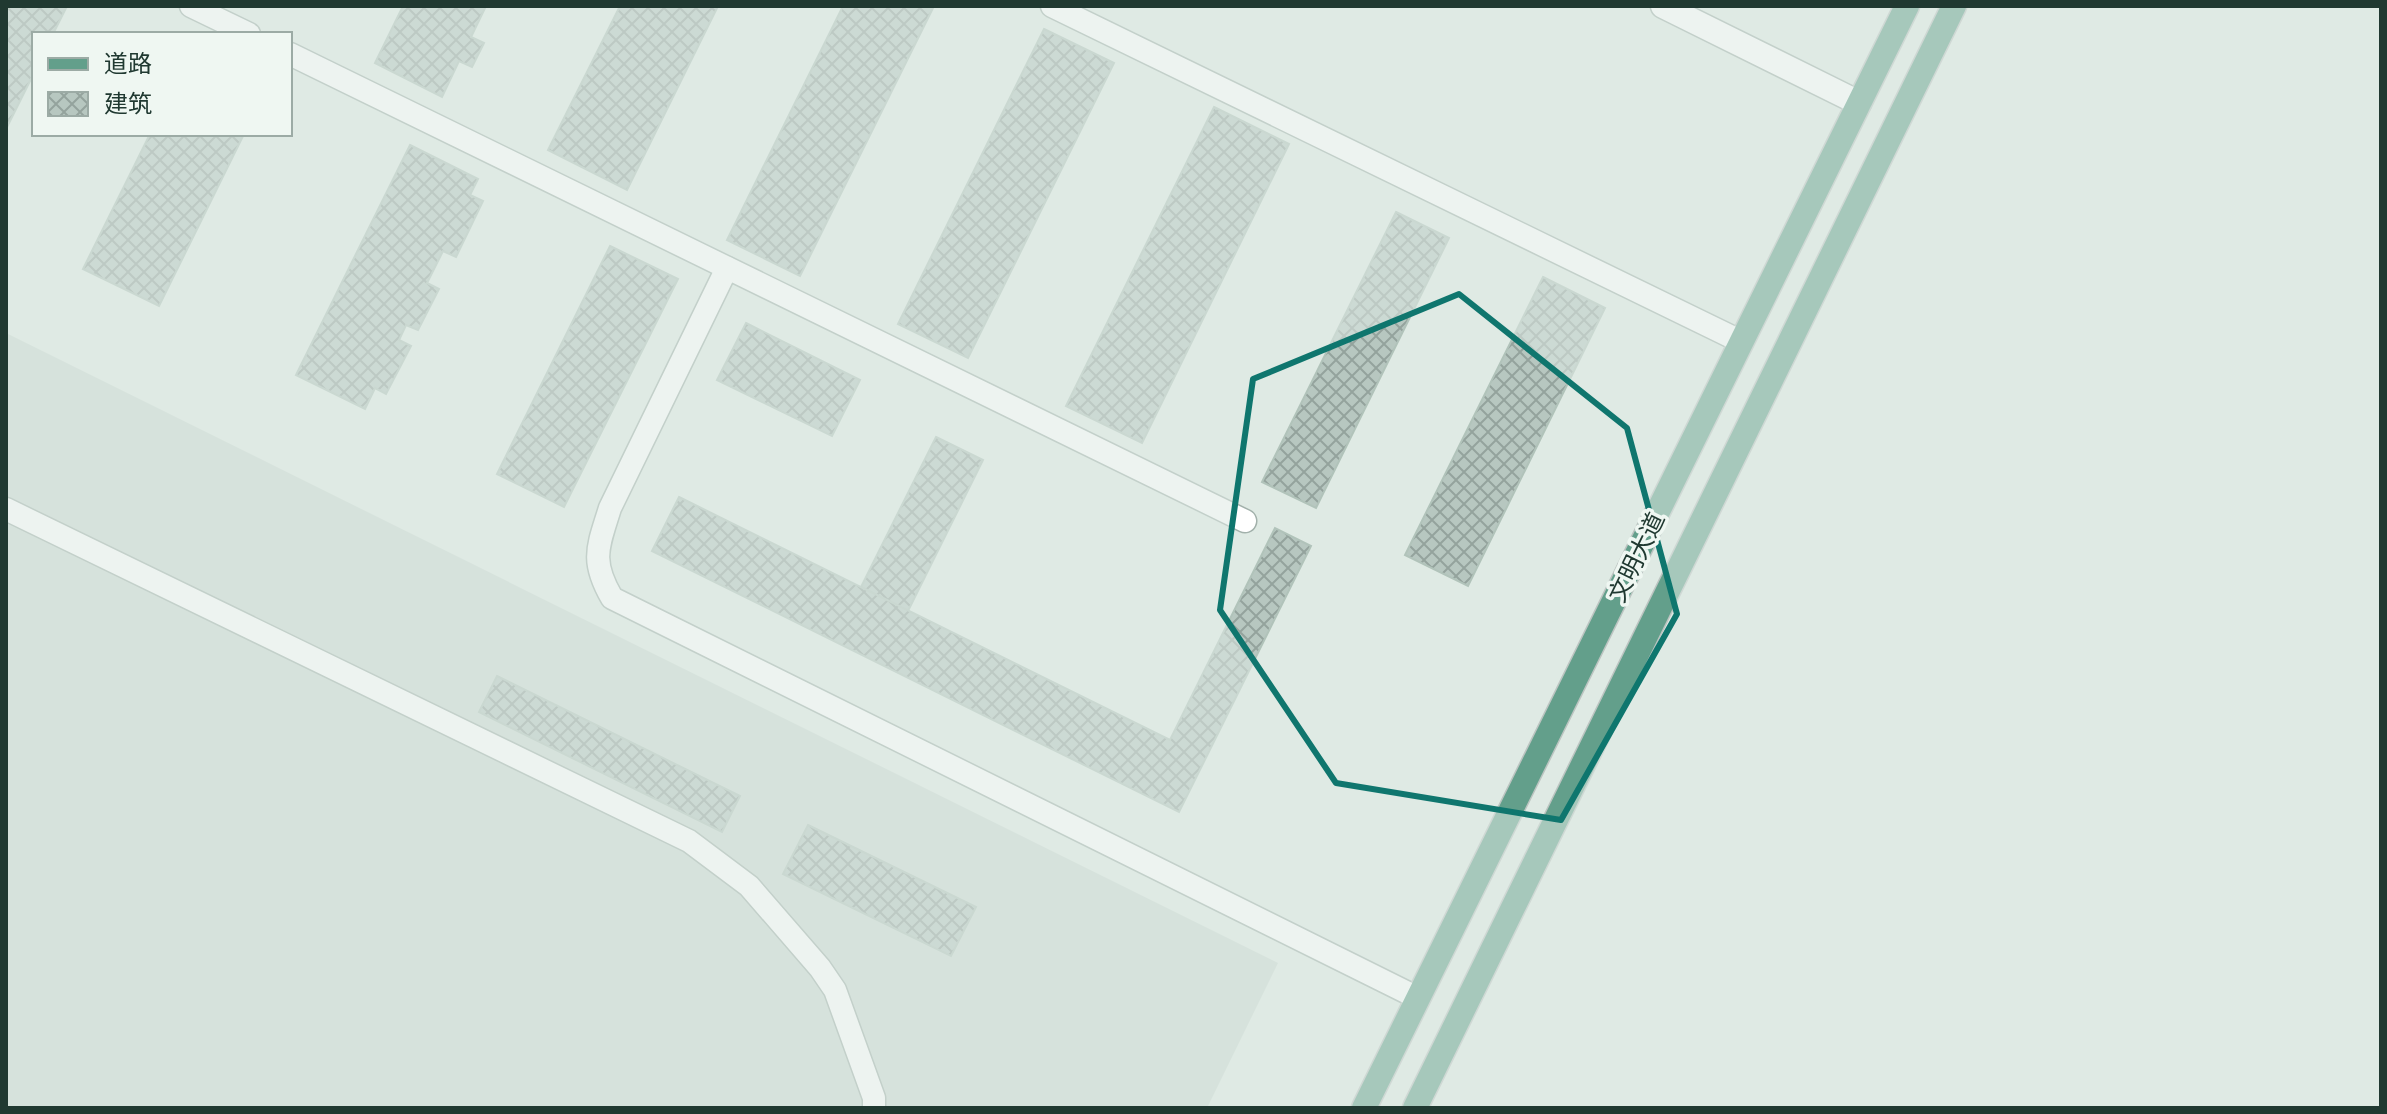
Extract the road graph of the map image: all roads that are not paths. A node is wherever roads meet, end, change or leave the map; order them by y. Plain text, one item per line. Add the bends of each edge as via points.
1 (191, 6) edge
2 (1052, 6) edge
3 (1663, 6) edge
4 (1907, 6) edge
5 (1954, 6) edge
6 (245, 32) edge
7 (292, 55) edge
8 (1859, 103) junction
9 (727, 268) junction
10 (1742, 342) junction
11 (6, 509) edge
12 (1245, 521) dead end
13 (1418, 998) junction
14 (874, 1108) edge
15 (1364, 1108) edge
16 (1415, 1108) edge

1 - 6 lane
2 - 10 lane
3 - 8 street
4 - 8 main road, 文明大道
5 - 16 main road, 文明大道
7 - 9 lane
8 - 10 main road, 文明大道
9 - 12 lane
9 - 13 lane via 610,508 597,549 600,576 612,598
10 - 13 main road, 文明大道
11 - 14 lane via 689,841 749,886 820,968 835,990
13 - 15 main road, 文明大道

